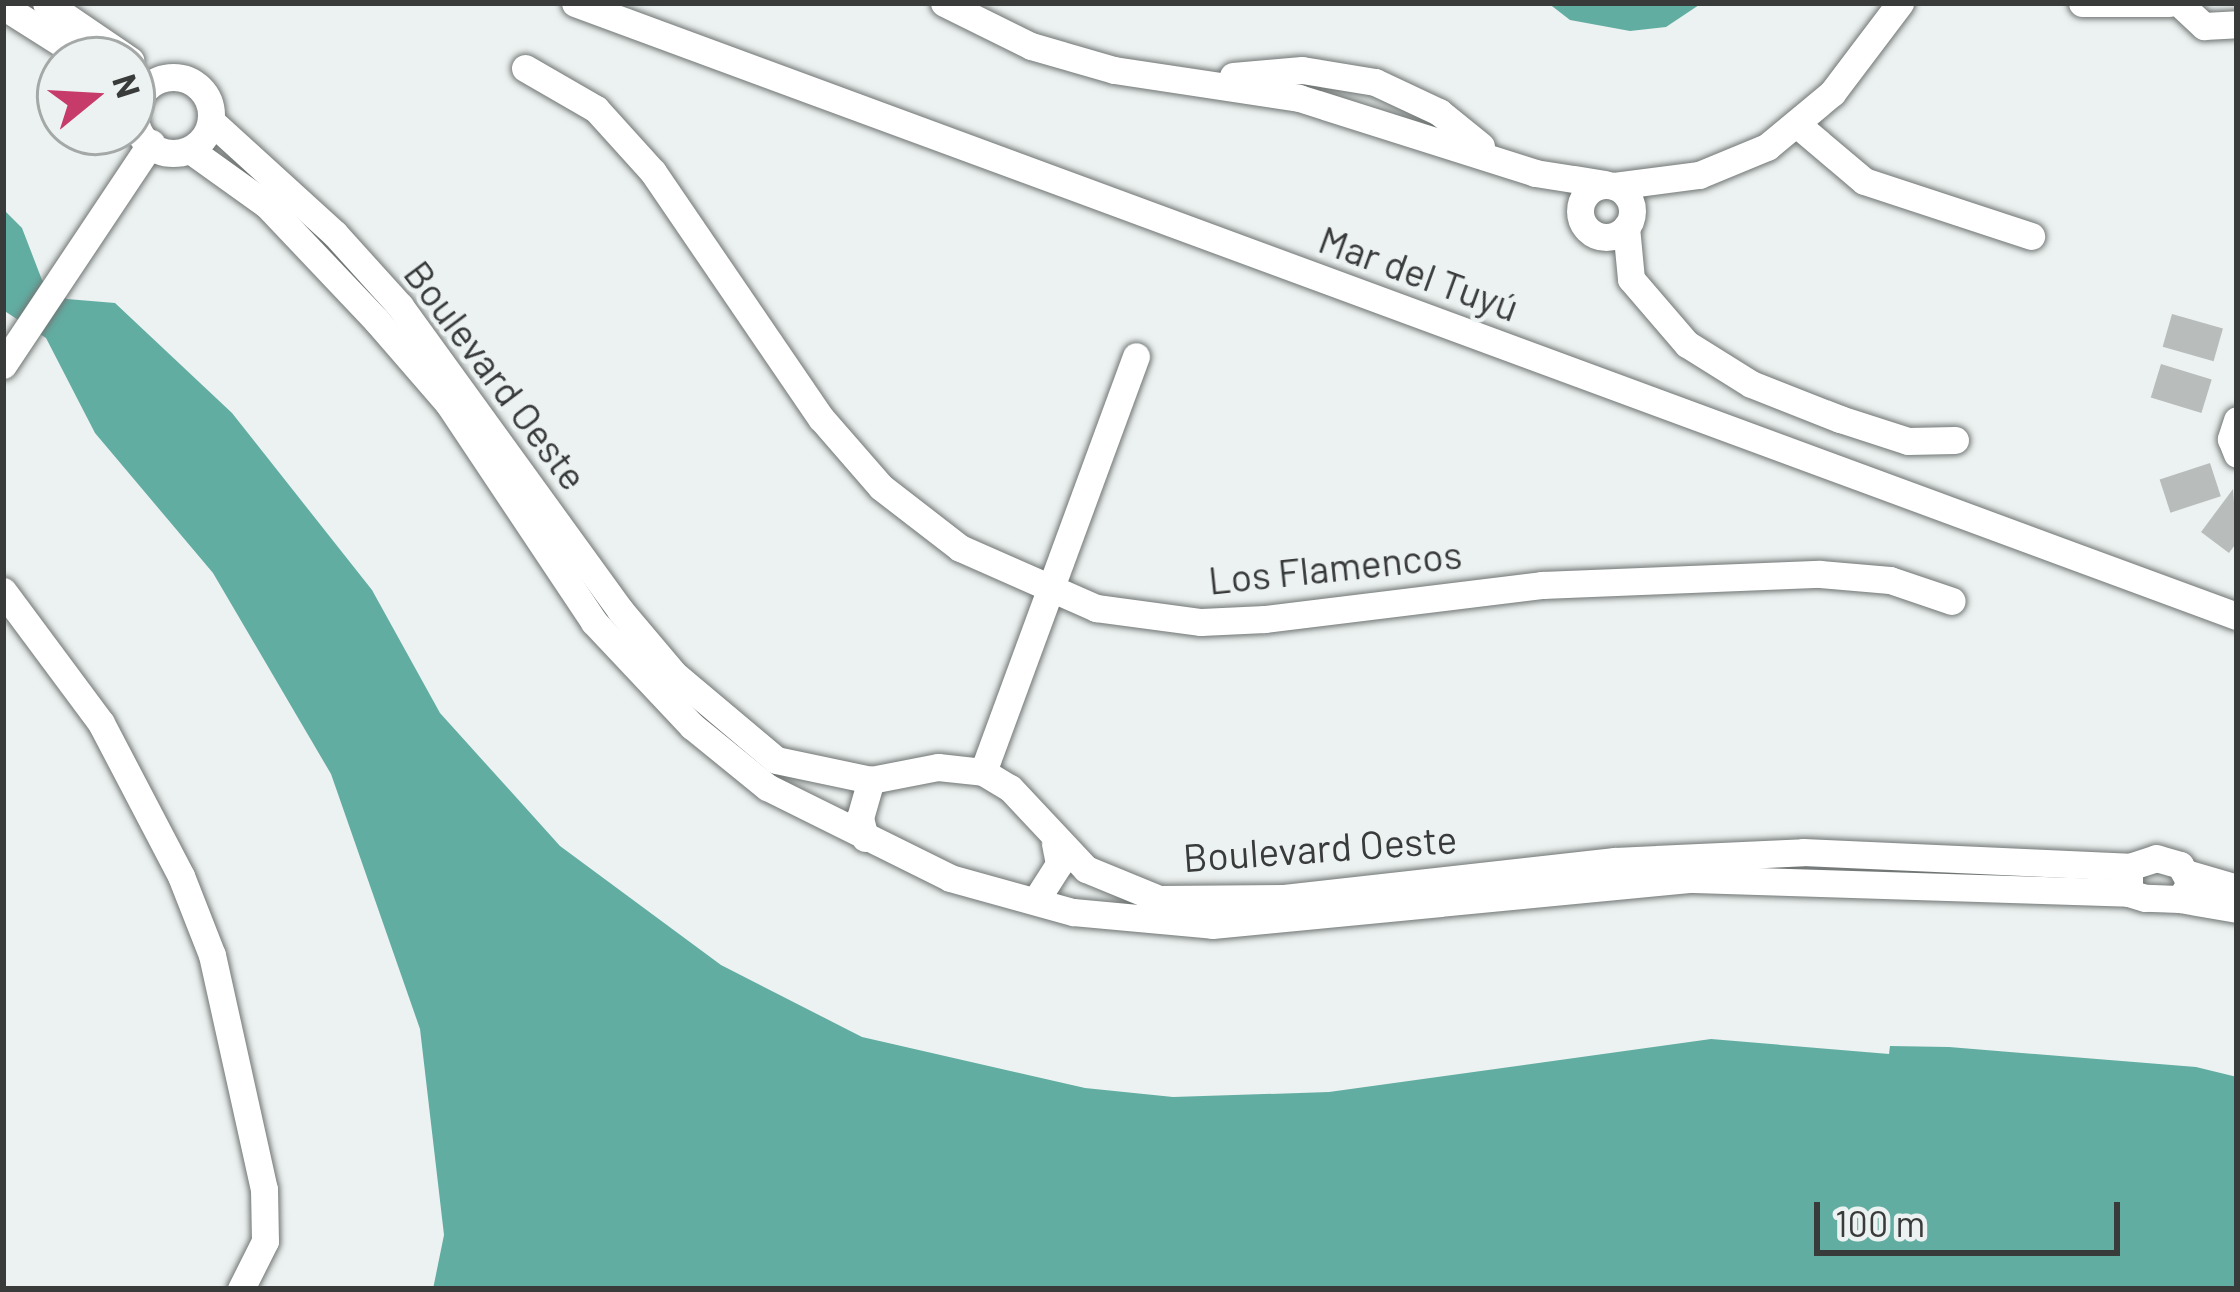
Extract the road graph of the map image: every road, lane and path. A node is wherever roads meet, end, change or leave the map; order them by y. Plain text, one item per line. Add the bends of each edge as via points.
1 (46, 3) edge
2 (575, 3) edge
3 (944, 3) edge
4 (1900, 3) edge
5 (2082, 3) edge
6 (2169, 3) edge
7 (2179, 3) edge
8 (3, 6) edge
9 (2237, 24) edge
10 (50, 36) edge
11 (94, 36) edge
12 (525, 68) dead end
13 (156, 77) edge
14 (212, 122) junction
15 (1799, 126) junction
16 (156, 144) edge
17 (193, 152) junction
18 (142, 156) edge
19 (1535, 173) junction
20 (1668, 182) junction
21 (1609, 185) junction
22 (1628, 223) junction
23 (1587, 228) junction
24 (2031, 236) dead end
25 (1642, 299) junction
26 (1136, 356) dead end
27 (3, 365) edge
28 (458, 396) junction
29 (2236, 420) edge
30 (1955, 440) dead end
31 (2237, 454) edge
32 (3, 591) edge
33 (1053, 591) junction
34 (1952, 601) dead end
35 (2237, 616) edge
36 (665, 683) junction
37 (983, 772) junction
38 (871, 780) junction
39 (866, 838) junction
40 (1055, 843) junction
41 (2129, 879) junction
42 (2184, 886) junction
43 (2237, 888) edge
44 (1036, 900) junction
45 (2237, 909) edge
46 (1284, 911) junction
47 (242, 1289) edge

1 - 11 street
2 - 35 street, Mar del Tuyú
3 - 19 street via 1031,46 1114,70 1375,82 1412,113
4 - 15 street
5 - 6 street
7 - 9 street via 2204,26
8 - 10 street
12 - 33 street, Los Flamencos via 596,109 652,172 821,418 881,487 960,548
13 - 14 street via 197,89
14 - 17 street
14 - 28 street, Boulevard Oeste via 335,234
15 - 20 street via 1767,147
15 - 24 street via 1864,182
16 - 17 street
17 - 28 street, Boulevard Oeste via 312,248
18 - 27 street
19 - 21 street
19 - 23 street
20 - 21 street
20 - 22 street
21 - 22 street via 1628,196
21 - 23 street via 1582,198
22 - 23 street via 1613,236
22 - 25 street via 1625,258
23 - 25 street
25 - 30 street via 1687,344 1751,384 1907,441
26 - 33 street
28 - 36 street, Boulevard Oeste via 594,622
29 - 31 street
32 - 47 street via 112,743 212,956 264,1189 265,1241
33 - 34 street, Los Flamencos via 1096,608 1201,622 1689,577 1890,580
33 - 37 street
36 - 38 street, Boulevard Oeste via 776,760
36 - 39 street, Boulevard Oeste via 767,787
37 - 38 street, Boulevard Oeste via 938,767
37 - 40 street, Boulevard Oeste via 1026,804
38 - 39 street via 860,818
39 - 44 street, Boulevard Oeste via 950,878
40 - 44 street via 1059,864
40 - 46 street, Boulevard Oeste via 1116,886 1160,899
41 - 42 street
41 - 42 street via 2167,860
41 - 46 street, Boulevard Oeste via 1976,871 1615,873
42 - 43 street
42 - 45 street
44 - 46 street, Boulevard Oeste via 1120,920

